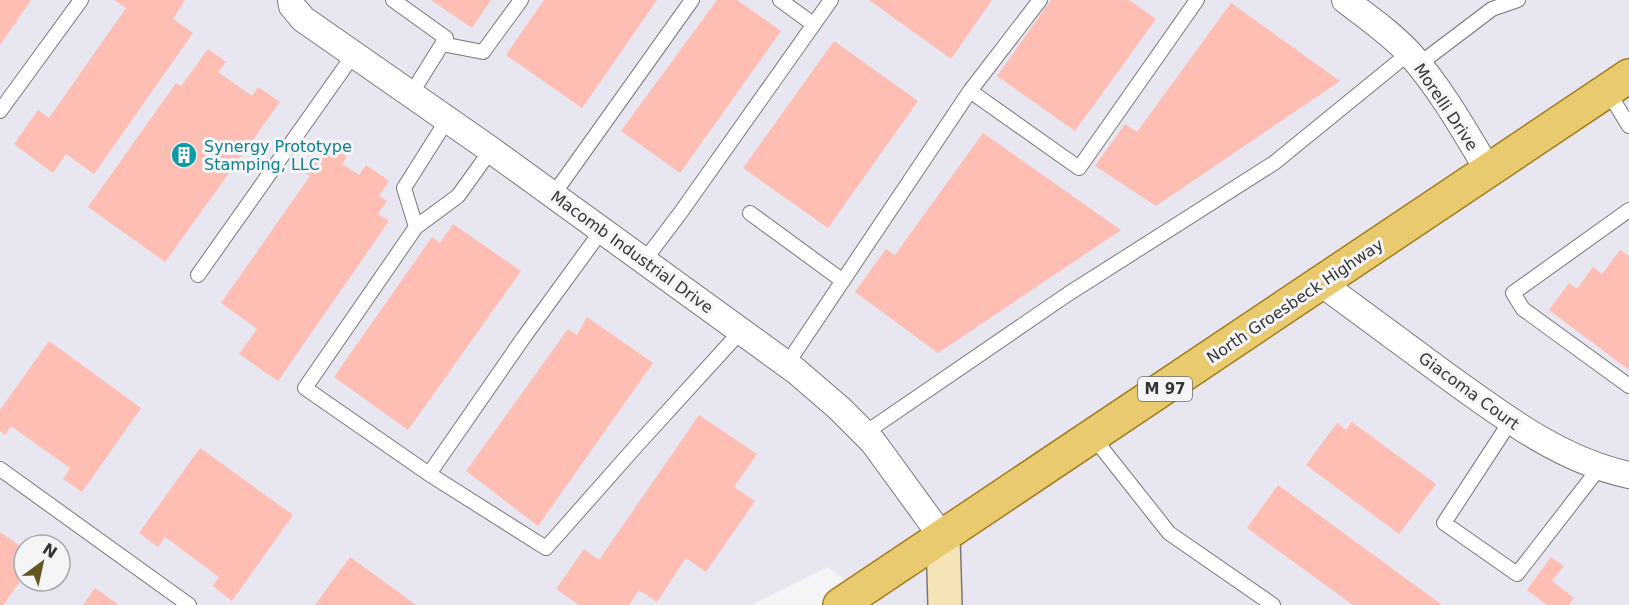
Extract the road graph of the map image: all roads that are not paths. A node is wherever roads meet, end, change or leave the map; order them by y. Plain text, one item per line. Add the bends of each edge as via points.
1 (81, 0) edge
2 (291, 0) edge
3 (393, 0) edge
4 (521, 0) edge
5 (692, 0) edge
6 (780, 0) edge
7 (831, 0) edge
8 (1040, 0) edge
9 (1197, 0) edge
10 (1345, 0) edge
11 (1518, 0) edge
12 (813, 24) junction
13 (442, 44) junction
14 (354, 54) junction
15 (1414, 59) junction
16 (1618, 83) edge
17 (970, 91) junction
18 (411, 94) junction
19 (0, 111) edge
20 (447, 120) junction
21 (1629, 126) edge
22 (491, 150) junction
23 (1488, 170) junction
24 (553, 195) junction
25 (1629, 210) edge
26 (750, 213) dead end
27 (416, 227) junction
28 (602, 230) junction
29 (644, 261) junction
30 (198, 275) dead end
31 (843, 281) junction
32 (1322, 283) junction
33 (741, 331) junction
34 (787, 364) junction
35 (1629, 386) edge
36 (1510, 422) junction
37 (865, 433) junction
38 (1093, 437) junction
39 (1600, 467) junction
40 (0, 469) edge
41 (429, 474) junction
42 (1629, 475) edge
43 (943, 538) junction
44 (189, 605) edge
45 (840, 605) edge
46 (945, 605) edge
47 (1273, 605) edge

1 - 19 lane
2 - 14 street, Macomb Industrial Drive via 303,19
3 - 13 lane via 446,38
4 - 13 lane via 483,52
5 - 24 lane
6 - 12 lane
7 - 12 lane
8 - 17 lane
9 - 17 lane via 1079,168
10 - 15 street, Morelli Drive
11 - 15 lane via 1492,9
12 - 29 lane
13 - 18 lane
14 - 18 street, Macomb Industrial Drive
14 - 30 lane
15 - 23 street, Morelli Drive
15 - 37 lane via 1274,163 1068,294
16 - 21 lane
16 - 23 main road, North Groesbeck Highway / M 97
17 - 31 lane
18 - 20 street, Macomb Industrial Drive
20 - 22 street, Macomb Industrial Drive
20 - 27 lane via 404,188
22 - 24 street, Macomb Industrial Drive
22 - 27 lane via 458,196
23 - 32 main road, North Groesbeck Highway / M 97
24 - 28 street, Macomb Industrial Drive
25 - 35 lane via 1514,293 1523,309
26 - 31 lane
27 - 41 lane via 305,388
28 - 29 street, Macomb Industrial Drive
28 - 41 lane
29 - 33 street, Macomb Industrial Drive
31 - 34 lane
32 - 36 street, Giacoma Court
32 - 38 main road, North Groesbeck Highway / M 97
33 - 34 street, Macomb Industrial Drive
33 - 41 lane via 546,549
34 - 37 street, Macomb Industrial Drive
36 - 39 street, Giacoma Court
36 - 39 lane via 1444,523 1517,574
37 - 43 street, Macomb Industrial Drive
38 - 43 main road, North Groesbeck Highway / M 97
38 - 47 lane via 1169,533
39 - 42 street, Giacoma Court
40 - 44 lane
43 - 45 main road, North Groesbeck Highway / M 97
43 - 46 main road

